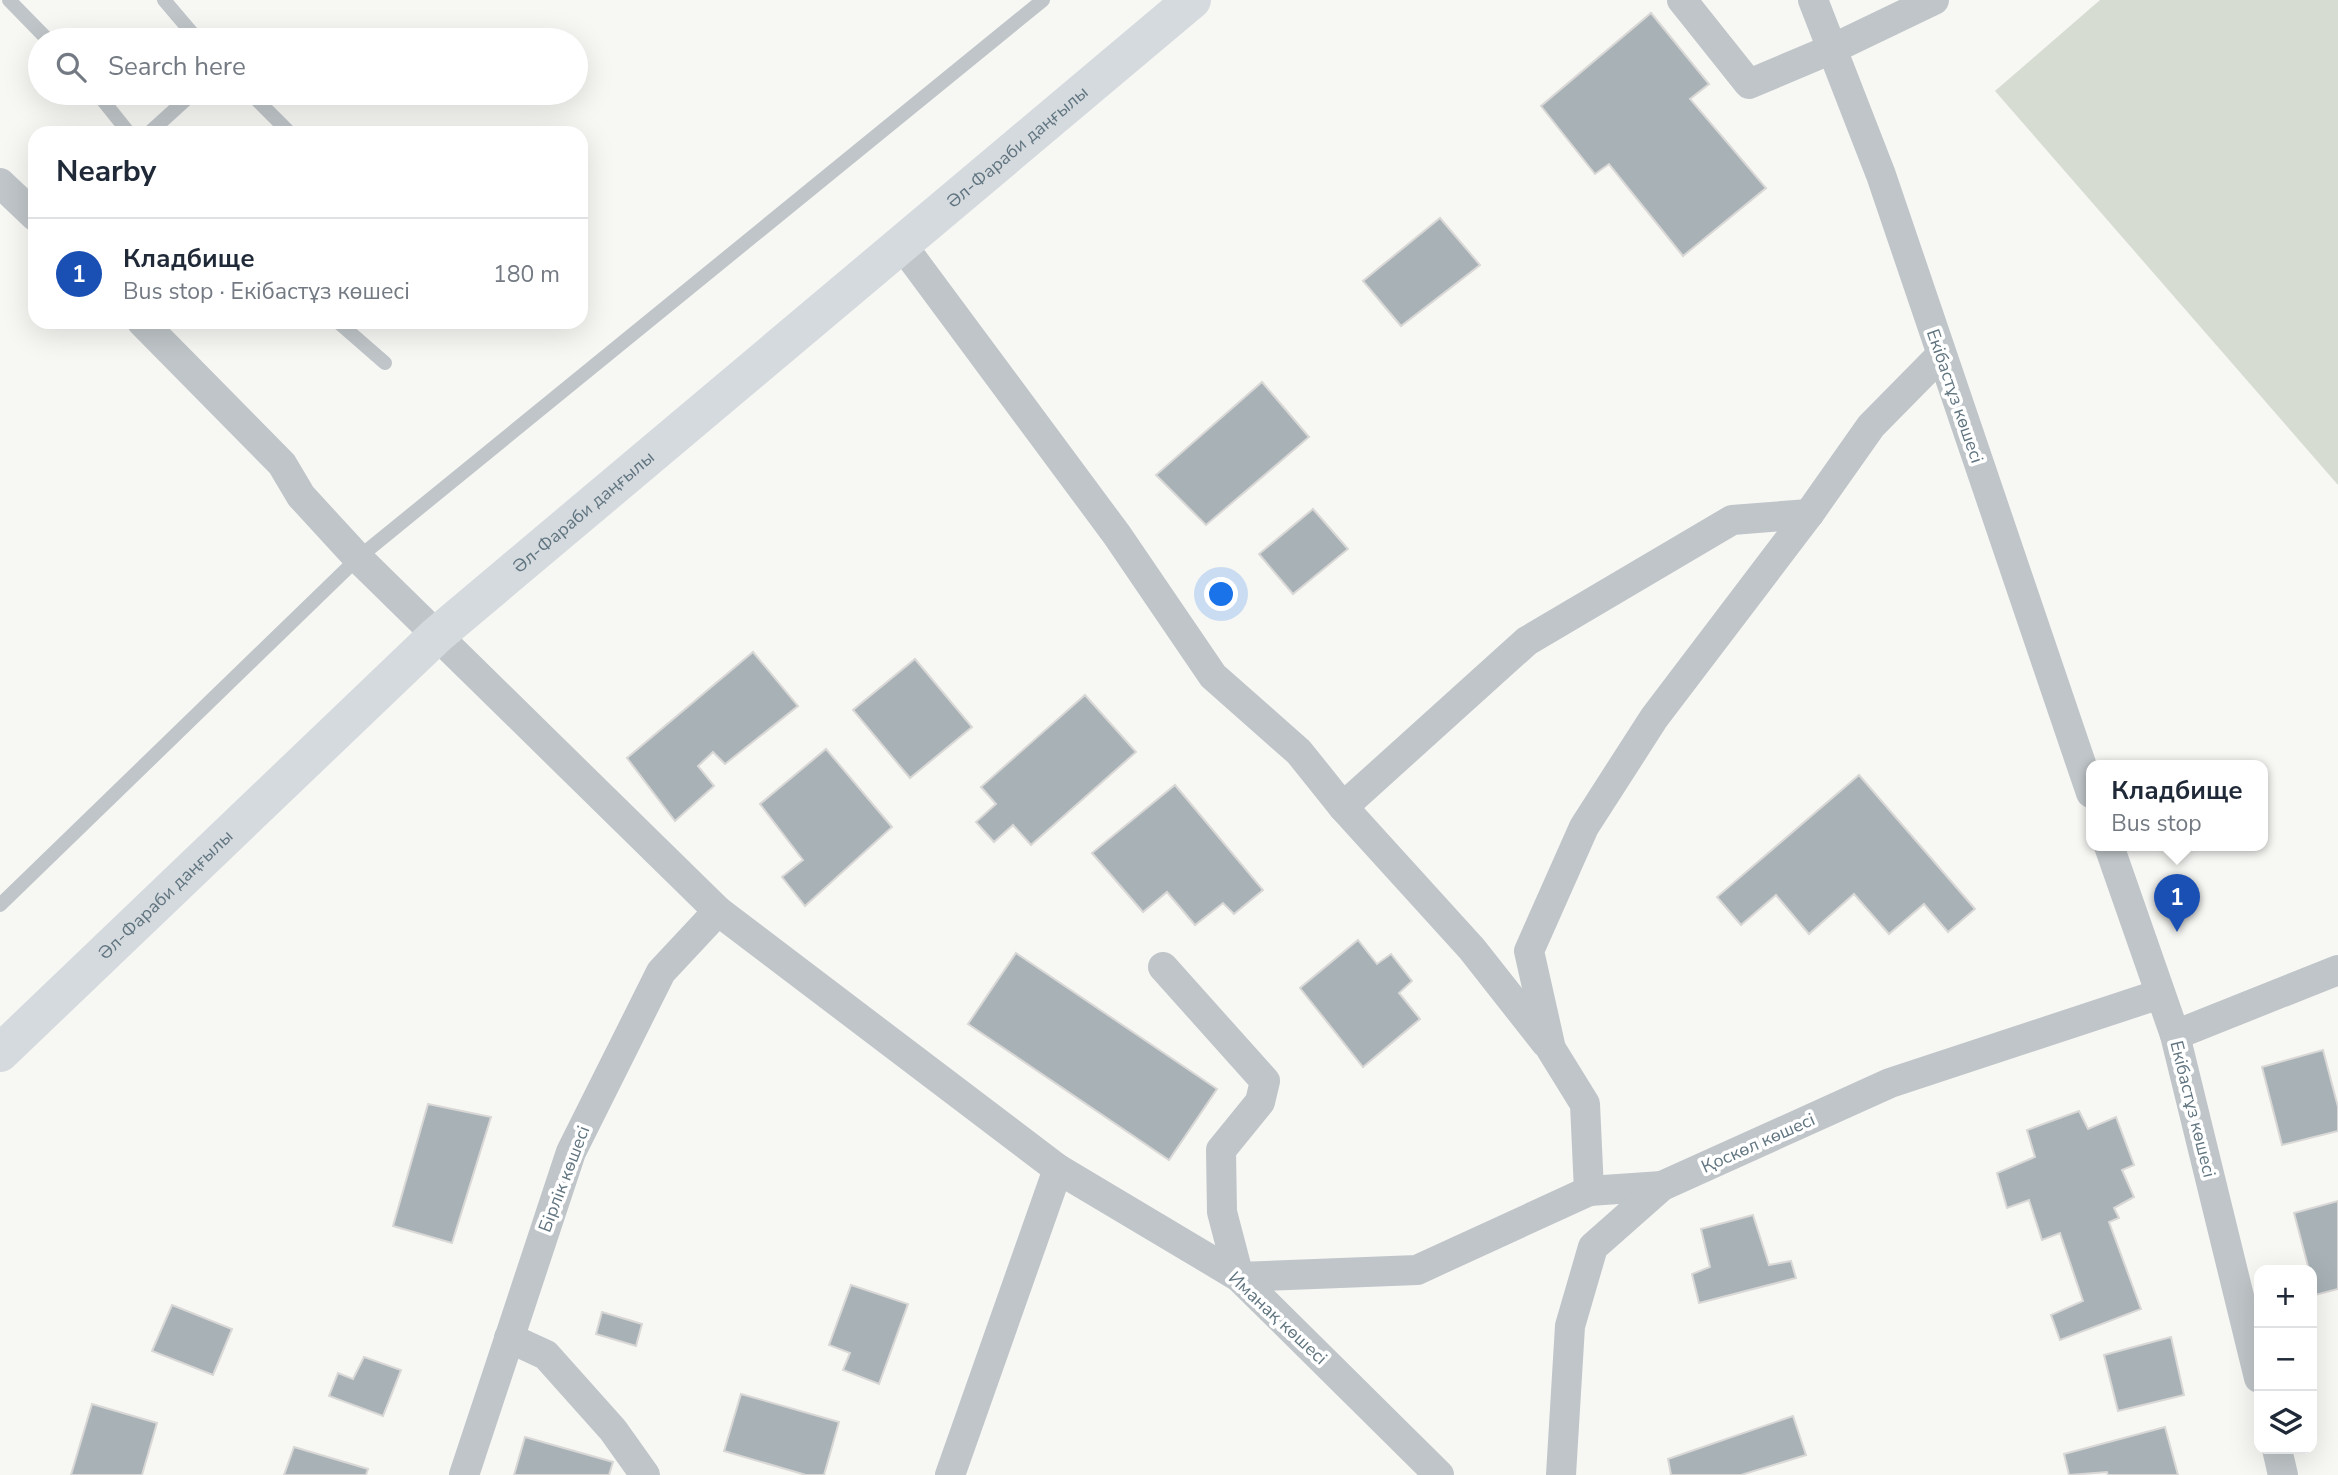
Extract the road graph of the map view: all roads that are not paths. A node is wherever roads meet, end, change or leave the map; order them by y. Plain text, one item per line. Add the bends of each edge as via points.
1 (9, 0) edge
2 (164, 0) edge
3 (1043, 0) edge
4 (1192, 0) edge
5 (1682, 0) edge
6 (1813, 0) edge
7 (1934, 0) edge
8 (36, 28) edge
9 (188, 28) edge
10 (1832, 49) junction
11 (107, 105) edge
12 (180, 105) edge
13 (262, 105) edge
14 (123, 126) edge
15 (157, 126) edge
16 (283, 126) edge
17 (0, 183) edge
18 (28, 209) edge
19 (902, 245) junction
20 (149, 329) edge
21 (346, 329) edge
22 (1941, 355) junction
23 (385, 363) dead end
24 (1809, 514) junction
25 (358, 558) junction
26 (436, 635) junction
27 (2086, 778) edge
28 (1343, 807) junction
29 (2111, 851) edge
30 (0, 905) edge
31 (718, 911) junction
32 (1163, 967) dead end
33 (2338, 970) edge
34 (2160, 994) junction
35 (2175, 1035) junction
36 (1551, 1049) junction
37 (0, 1053) edge
38 (1058, 1169) junction
39 (1662, 1186) junction
40 (1590, 1191) junction
41 (1240, 1277) junction
42 (509, 1338) junction
43 (2254, 1358) edge
44 (2278, 1454) edge
45 (464, 1475) edge
46 (645, 1475) edge
47 (950, 1475) edge
48 (1439, 1475) edge
49 (1561, 1475) edge
50 (2283, 1475) edge

1 - 8 lane
2 - 9 lane
3 - 25 lane
4 - 19 main road, Әл-Фараби даңғылы
5 - 10 street via 1749,84
6 - 10 street, Екібастұз көшесі
7 - 10 street
10 - 22 street, Екібастұз көшесі via 1881,175
11 - 14 lane
12 - 15 lane
13 - 16 lane
17 - 18 street
19 - 26 main road, Әл-Фараби даңғылы
19 - 28 street via 1117,534 1213,677 1299,752
20 - 25 street, Иманақ көшесі via 282,464 301,496
21 - 23 lane
22 - 24 street via 1871,426
22 - 27 street, Екібастұз көшесі
24 - 28 street via 1732,520 1527,641
24 - 36 street via 1654,718 1584,827 1529,951
25 - 26 street, Иманақ көшесі
25 - 30 lane
26 - 31 street, Иманақ көшесі
26 - 37 main road, Әл-Фараби даңғылы
28 - 36 street via 1472,948
29 - 34 street, Екібастұз көшесі
31 - 38 street, Иманақ көшесі
31 - 42 street, Бірлік көшесі via 661,972 571,1152
32 - 41 street via 1265,1081 1260,1102 1221,1150 1222,1212
33 - 35 street
34 - 35 street, Екібастұз көшесі
34 - 39 street, Қоскөл көшесі via 1890,1083
35 - 43 street, Екібастұз көшесі
36 - 40 street via 1585,1104
38 - 41 street, Иманақ көшесі
38 - 47 street
39 - 40 street
39 - 49 street, Қоскөл көшесі via 1593,1247 1570,1326
40 - 41 street via 1418,1270
41 - 48 street, Иманақ көшесі
42 - 45 street, Бірлік көшесі
42 - 46 street via 546,1355 613,1430
44 - 50 street

